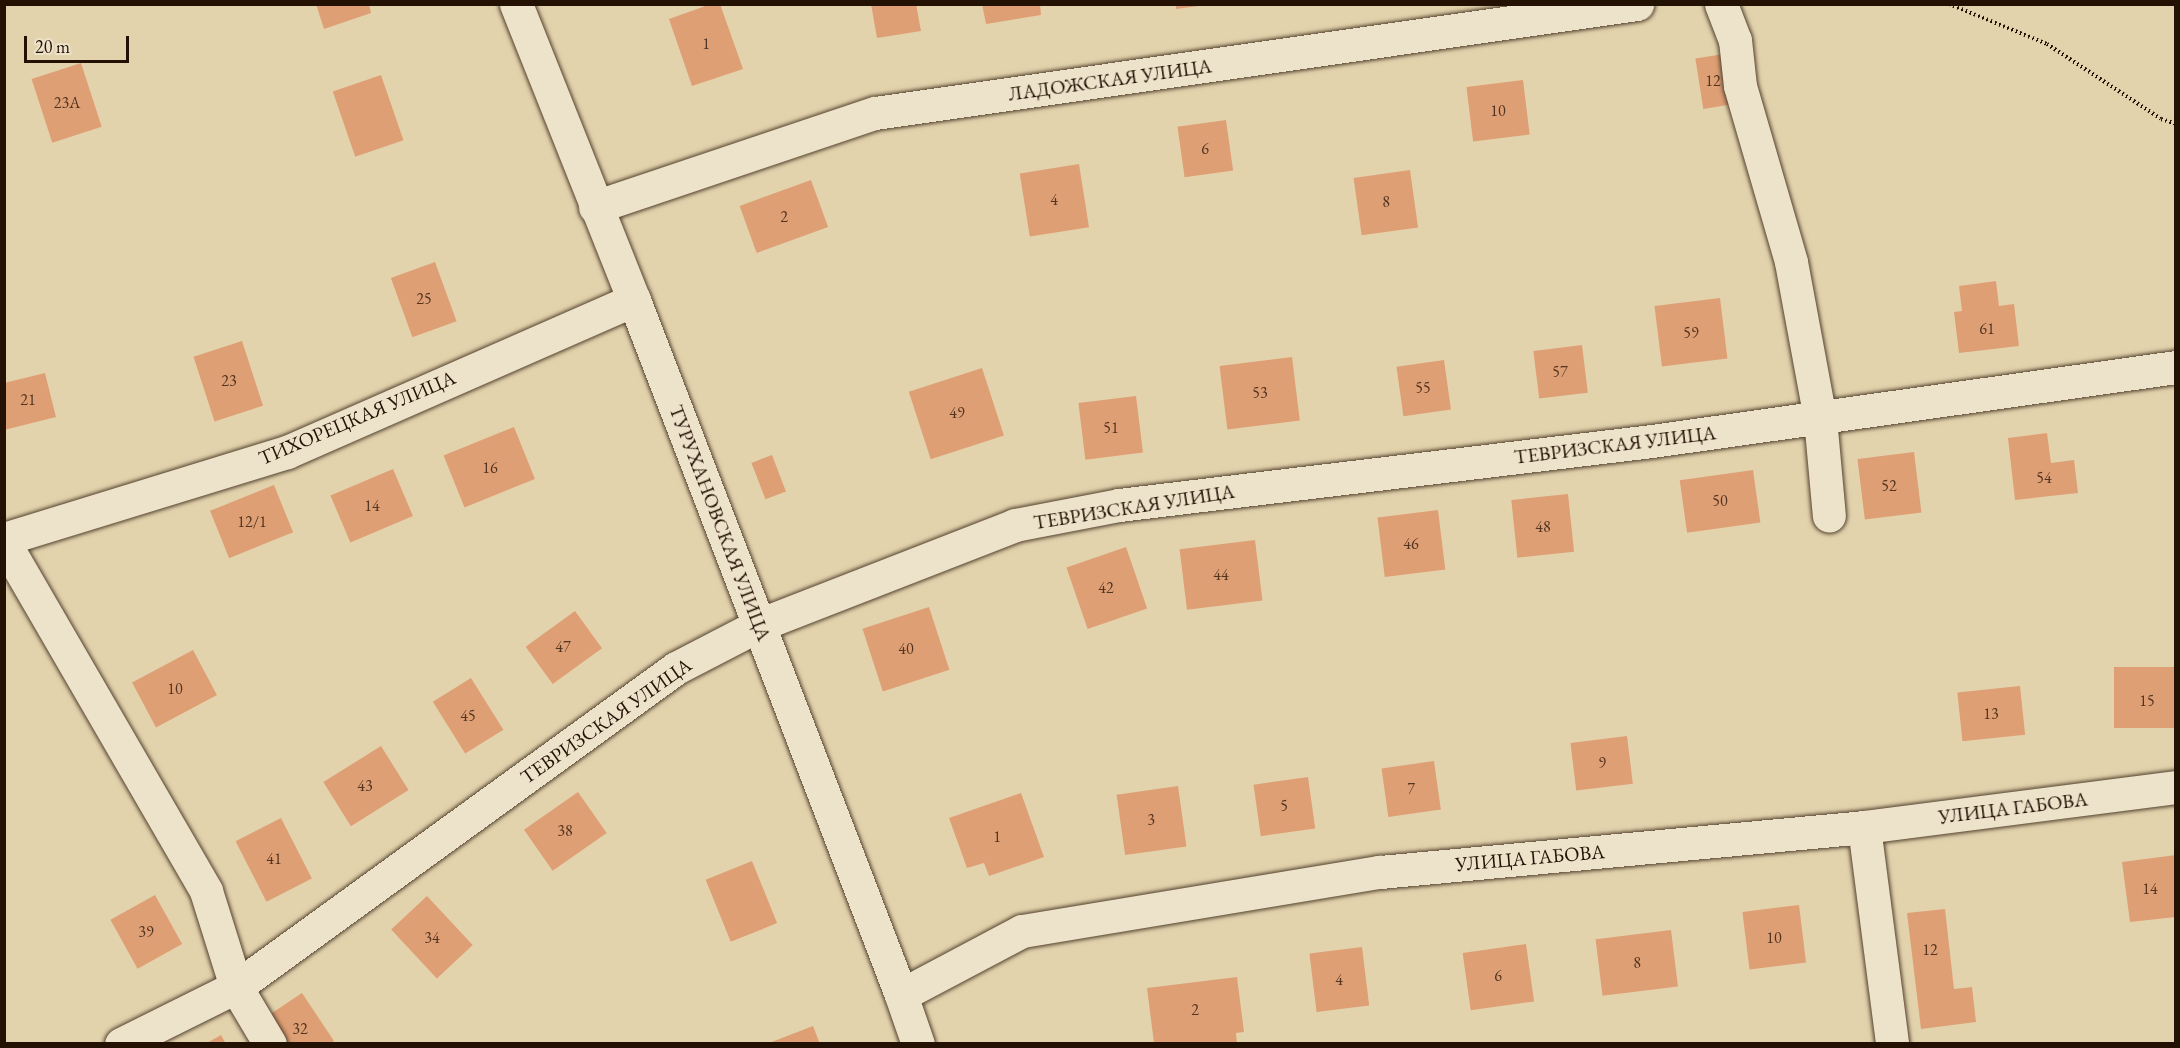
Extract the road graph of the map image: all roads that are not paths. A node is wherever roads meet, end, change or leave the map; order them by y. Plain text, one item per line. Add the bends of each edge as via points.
1 (516, 4) edge
2 (1637, 4) edge
3 (1721, 4) edge
4 (595, 207) junction
5 (634, 300) junction
6 (2175, 367) edge
7 (1820, 418) junction
8 (1829, 516) dead end
9 (4, 540) edge
10 (759, 625) junction
11 (2175, 787) edge
12 (1864, 827) junction
13 (236, 987) junction
14 (901, 995) junction
15 (121, 1044) edge
16 (270, 1044) edge
17 (918, 1044) edge
18 (1892, 1044) edge

1 - 4 street, ТУРУХАНОВСКАЯ УЛИЦА
2 - 4 street, ЛАДОЖСКАЯ УЛИЦА via 875,113
3 - 7 street via 1735,40 1740,86 1791,262
4 - 5 street, ТУРУХАНОВСКАЯ УЛИЦА
5 - 9 street, ТИХОРЕЦКАЯ УЛИЦА via 287,452
5 - 10 street, ТУРУХАНОВСКАЯ УЛИЦА
6 - 7 street, ТЕВРИЗСКАЯ УЛИЦА
7 - 8 street
7 - 10 street, ТЕВРИЗСКАЯ УЛИЦА via 1119,506 1015,525
9 - 13 street, ТИХОРЕЦКАЯ УЛИЦА via 206,891
10 - 13 street, ТЕВРИЗСКАЯ УЛИЦА via 676,668
10 - 14 street, ТУРУХАНОВСКАЯ УЛИЦА
11 - 12 street, УЛИЦА ГАБОВА
12 - 14 street, УЛИЦА ГАБОВА via 1380,872 1022,932
12 - 18 street
13 - 15 street, ТЕВРИЗСКАЯ УЛИЦА
13 - 16 street, ТИХОРЕЦКАЯ УЛИЦА
14 - 17 street, ТУРУХАНОВСКАЯ УЛИЦА

